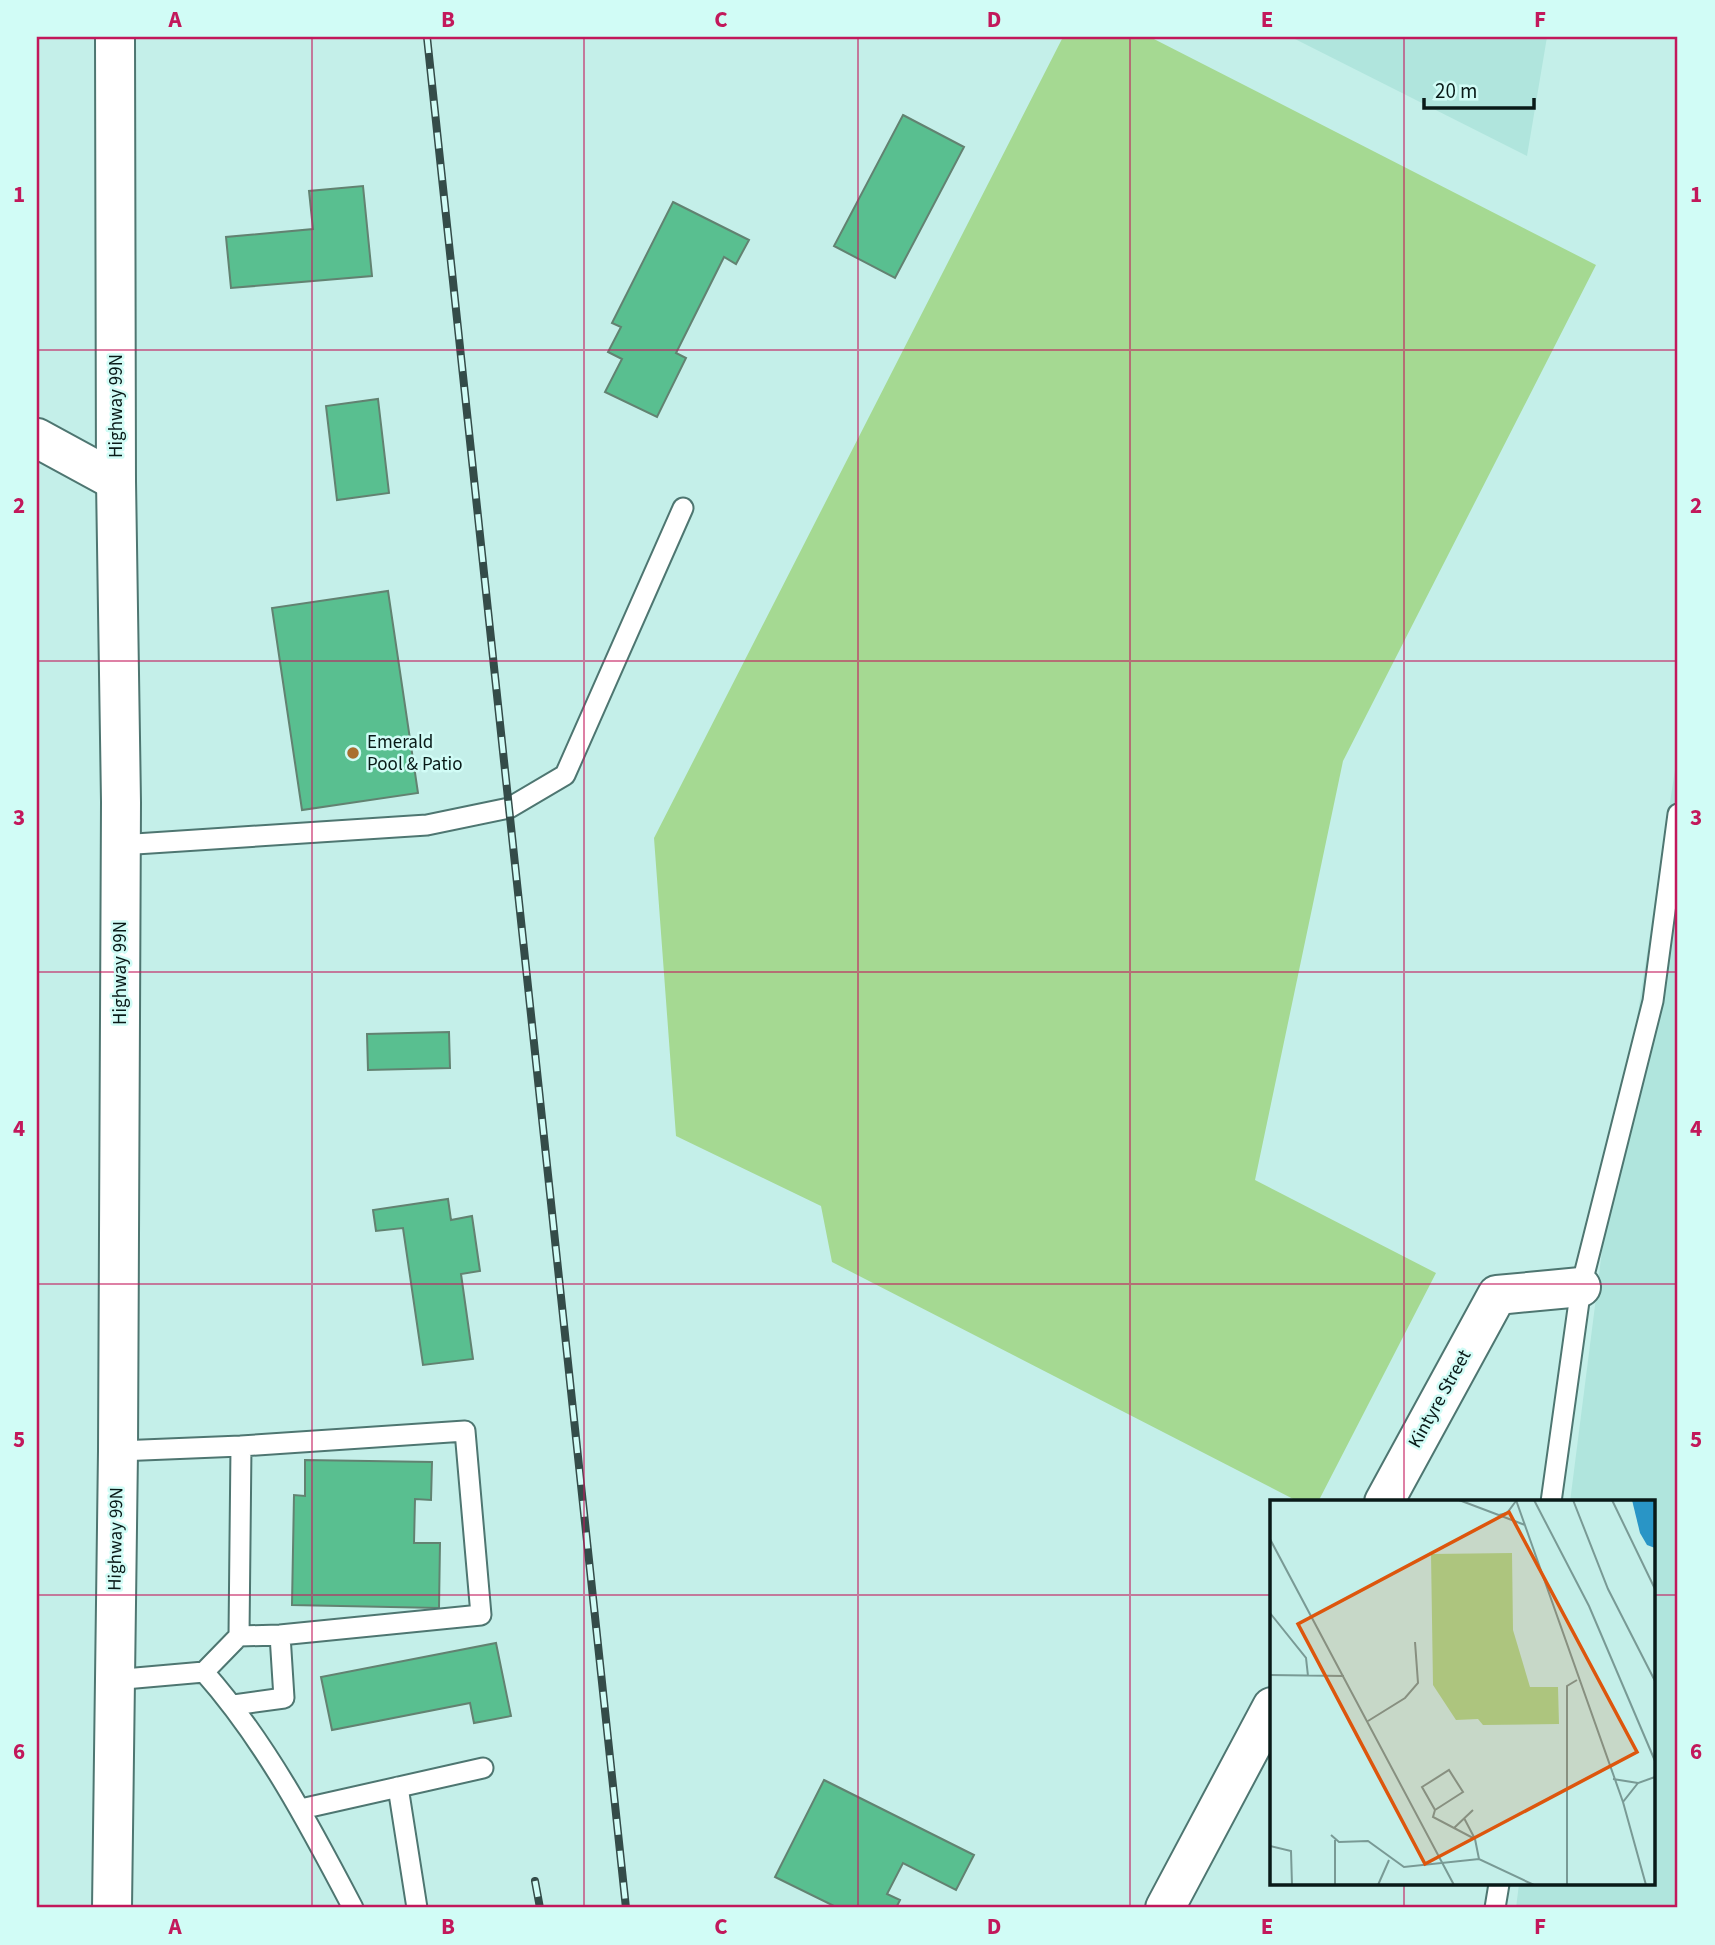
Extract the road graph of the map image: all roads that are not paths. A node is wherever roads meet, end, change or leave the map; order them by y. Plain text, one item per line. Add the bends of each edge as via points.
1 (115, 37) edge
2 (37, 438) edge
3 (116, 481) junction
4 (683, 508) dead end
5 (1678, 814) edge
6 (120, 845) junction
7 (1581, 1287) junction
8 (241, 1446) junction
9 (118, 1451) junction
10 (1385, 1500) edge
11 (1551, 1500) edge
12 (281, 1635) junction
13 (239, 1636) junction
14 (204, 1672) junction
15 (113, 1679) junction
16 (234, 1705) junction
17 (1270, 1711) edge
18 (483, 1768) dead end
19 (398, 1787) junction
20 (301, 1809) junction
21 (1499, 1885) edge
22 (112, 1908) edge
23 (354, 1908) edge
24 (417, 1908) edge
25 (1165, 1908) edge
26 (1495, 1908) edge

1 - 3 main road, Highway 99N
2 - 3 main road
3 - 6 main road, Highway 99N
4 - 6 lane via 565,775 509,808 426,825
5 - 7 lane via 1653,1001
6 - 9 main road, Highway 99N
7 - 10 main road, Kintyre Street via 1497,1295
7 - 11 lane
8 - 9 lane
8 - 12 lane via 465,1431 481,1615
8 - 13 lane
9 - 15 main road, Highway 99N
12 - 13 lane
12 - 16 lane via 284,1698
13 - 14 lane
14 - 15 lane
14 - 16 lane
15 - 22 main road, Highway 99N
16 - 20 lane
17 - 25 main road
18 - 19 lane
19 - 20 lane
19 - 24 lane
20 - 23 lane
21 - 26 lane

